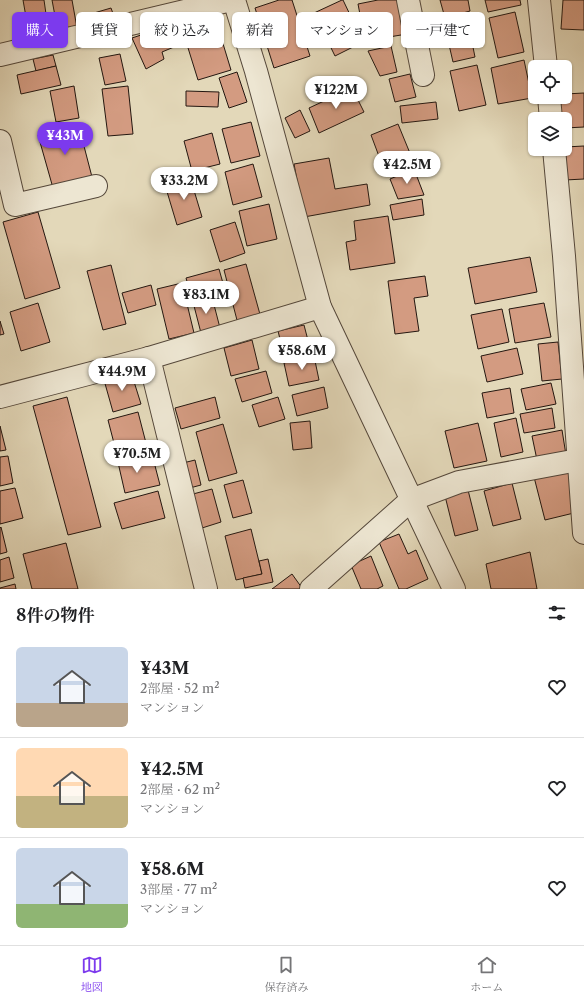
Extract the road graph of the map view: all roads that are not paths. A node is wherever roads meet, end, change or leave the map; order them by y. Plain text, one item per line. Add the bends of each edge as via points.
1 (231, 0) edge
2 (234, 0) edge
3 (408, 0) edge
4 (539, 0) edge
5 (0, 55) edge
6 (545, 60) edge
7 (423, 75) dead end
8 (0, 141) edge
9 (555, 156) edge
10 (96, 186) dead end
11 (320, 307) junction
12 (148, 358) junction
13 (0, 397) edge
14 (578, 460) junction
15 (411, 500) junction
16 (584, 533) edge
17 (206, 589) edge
18 (311, 589) edge
19 (454, 589) edge

1 - 5 street
2 - 11 street via 256,71
3 - 7 street
4 - 6 street
8 - 10 street via 15,206
9 - 14 street
11 - 12 street
11 - 15 street
12 - 13 street
12 - 17 street
14 - 15 street via 459,482
14 - 16 street
15 - 18 street
15 - 19 street

